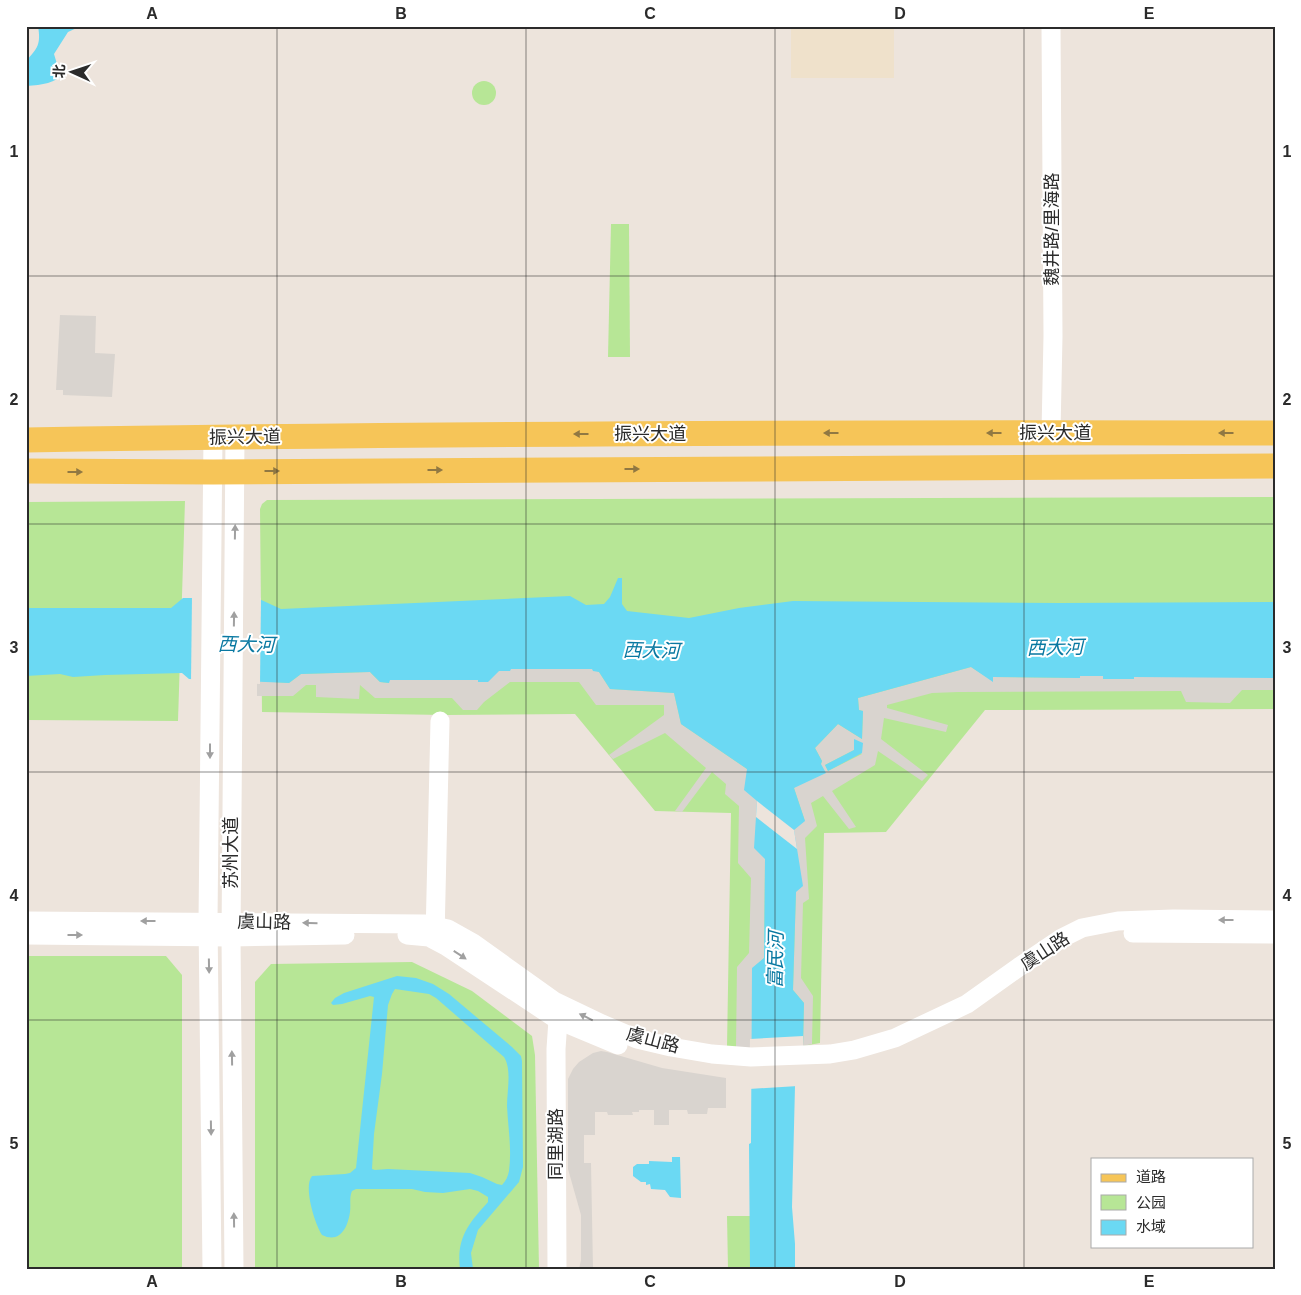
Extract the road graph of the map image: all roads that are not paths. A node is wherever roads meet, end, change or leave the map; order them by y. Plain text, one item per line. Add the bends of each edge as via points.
1 (1051, 26) edge
2 (1051, 432) junction
3 (1275, 433) edge
4 (224, 437) junction
5 (26, 440) edge
6 (1275, 466) edge
7 (26, 472) edge
8 (224, 472) junction
9 (440, 721) dead end
10 (1275, 920) edge
11 (26, 921) edge
12 (208, 929) junction
13 (231, 929) junction
14 (435, 933) junction
15 (1275, 934) edge
16 (26, 935) edge
17 (558, 1020) junction
18 (831, 1059) junction
19 (750, 1062) junction
20 (212, 1269) edge
21 (234, 1269) edge
22 (557, 1269) edge

1 - 2 street, 魏井路/里海路
3 -> 2 main road, 振兴大道
2 -> 4 main road, 振兴大道
4 - 5 main road, 振兴大道
4 - 8 street, 苏州大道
8 -> 6 main road, 振兴大道
7 -> 8 main road, 振兴大道
8 -> 12 street, 苏州大道 via 212,581
13 -> 8 street, 苏州大道 via 235,581
9 - 14 street
10 -> 18 street, 虞山路 via 1118,921 1082,928 1055,942 968,1004 894,1038
12 -> 11 street, 虞山路
12 - 13 street, 虞山路
16 -> 12 street, 虞山路
12 -> 20 street, 苏州大道
13 - 14 street, 虞山路 via 429,937
21 -> 13 street, 苏州大道
14 -> 17 street, 虞山路 via 446,946
19 -> 14 street, 虞山路 via 637,1039 554,1001 474,943 448,929
15 - 18 street, 虞山路 via 1124,932 1081,940 1044,961 957,1021 860,1059
17 - 19 street, 虞山路 via 620,1046 657,1056 704,1066
17 - 22 street, 同里湖路
18 - 19 street, 虞山路

